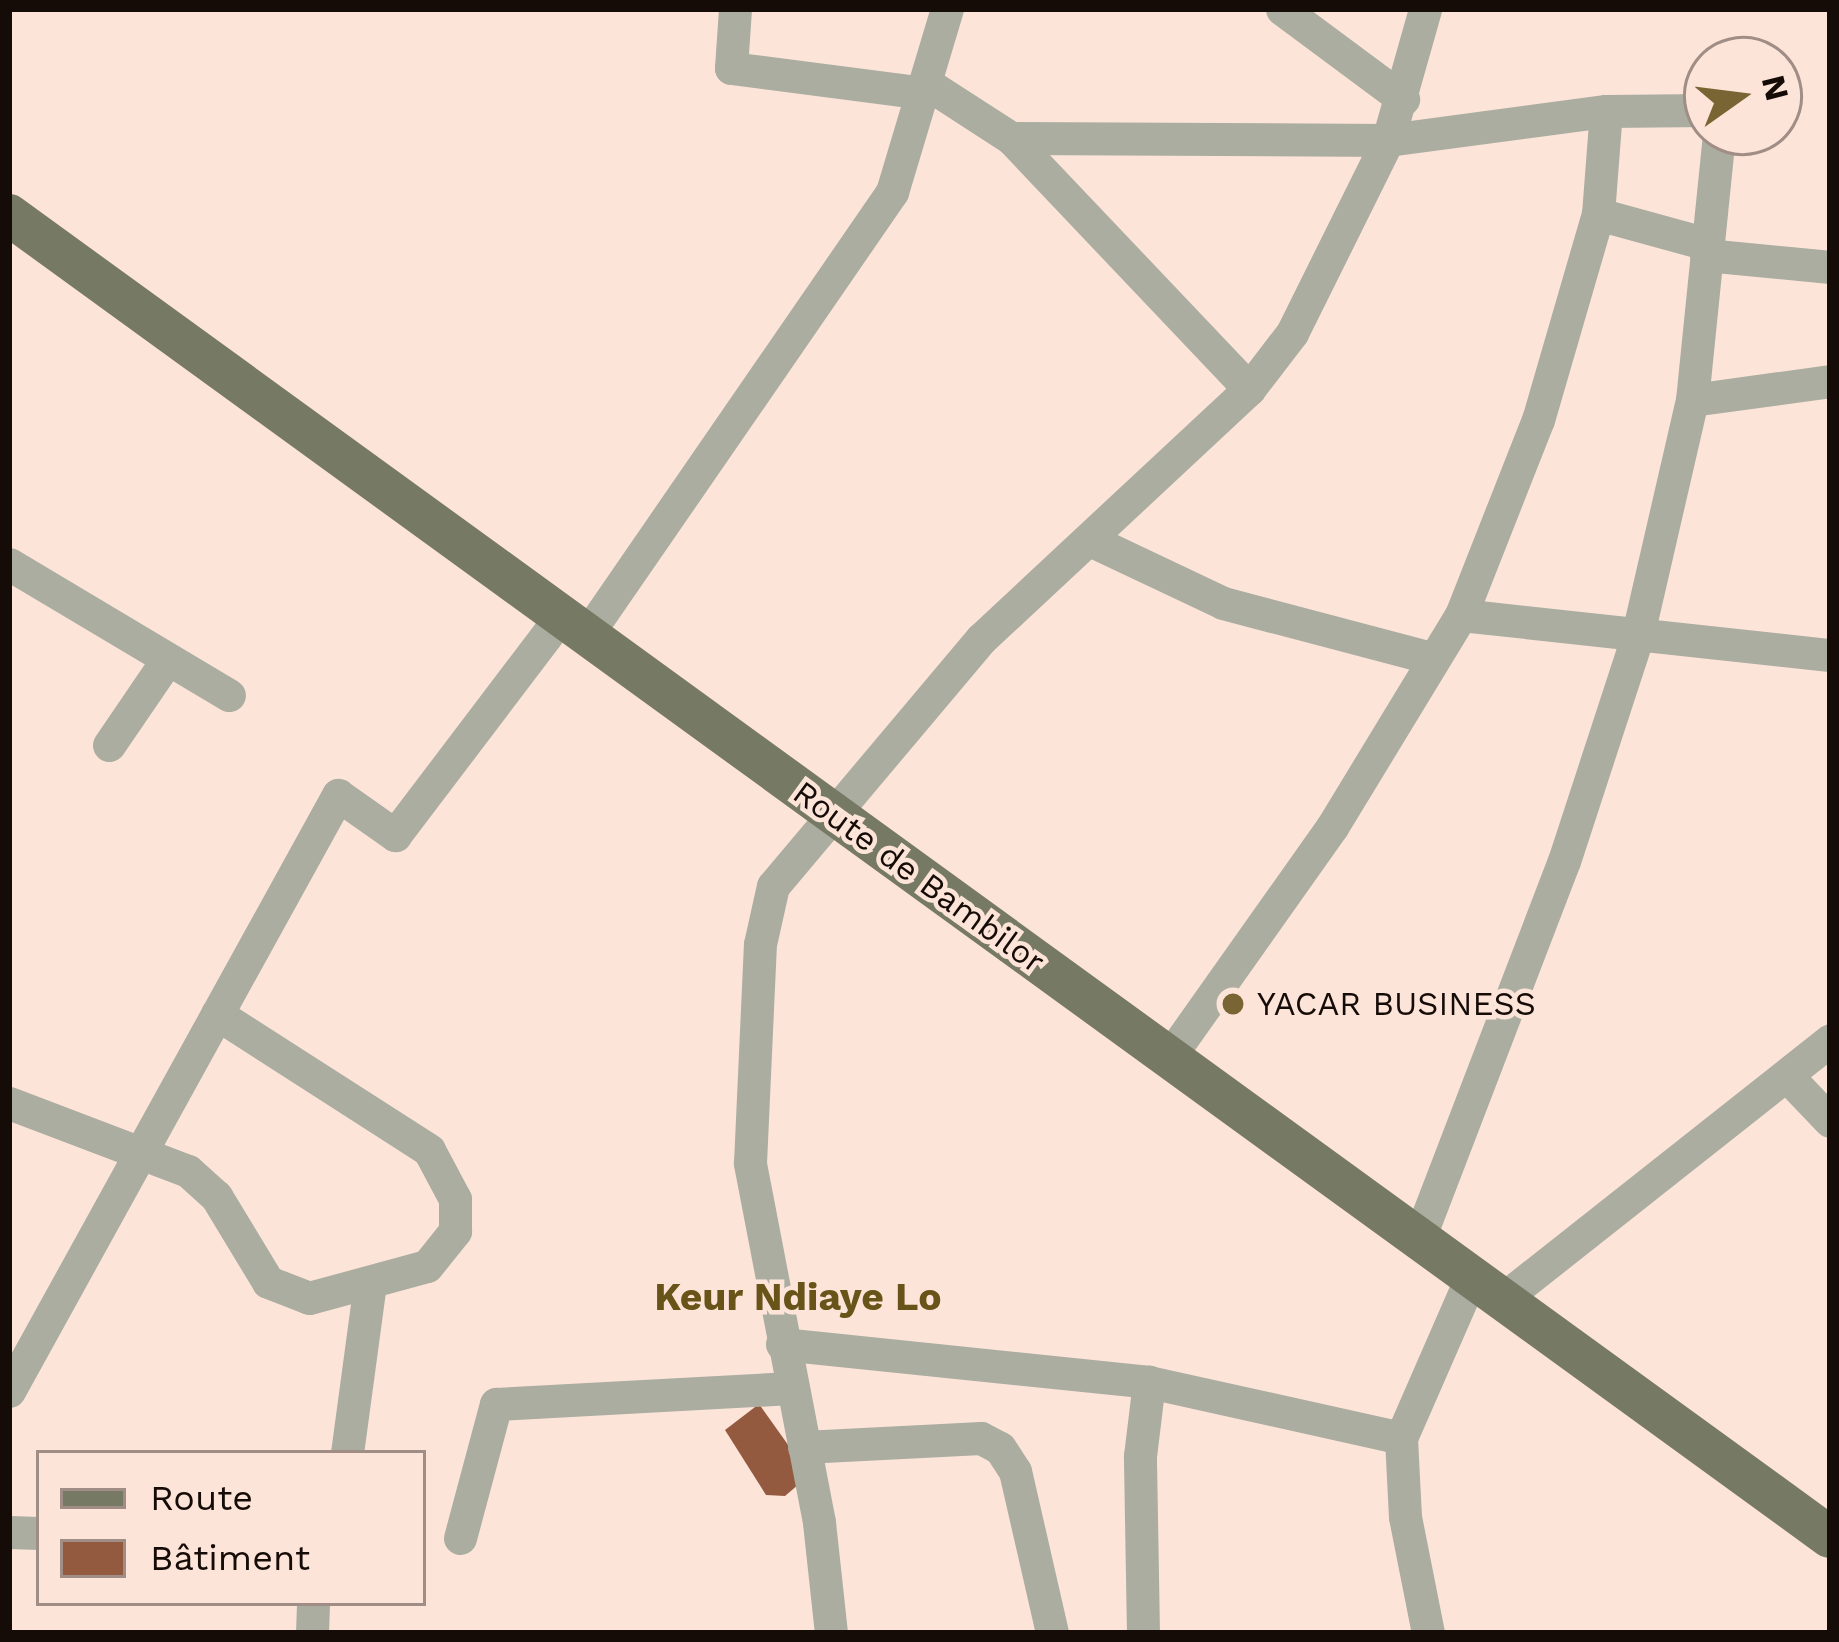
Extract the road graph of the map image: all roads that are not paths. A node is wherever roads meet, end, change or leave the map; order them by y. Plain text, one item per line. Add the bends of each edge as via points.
1 (735, 9) edge
2 (947, 9) edge
3 (1282, 9) edge
4 (1425, 9) edge
5 (924, 88) junction
6 (1403, 99) junction
7 (1606, 110) junction
8 (1683, 110) edge
9 (1011, 138) junction
10 (1388, 140) junction
11 (1717, 156) edge
12 (1598, 214) junction
13 (9, 215) edge
14 (1707, 249) junction
15 (1830, 267) edge
16 (1830, 381) edge
17 (1249, 389) junction
18 (1692, 400) junction
19 (1090, 540) junction
20 (9, 564) edge
21 (1461, 615) junction
22 (575, 623) junction
23 (1637, 638) junction
24 (1830, 655) edge
25 (1431, 658) junction
26 (167, 660) junction
27 (229, 695) dead end
28 (109, 745) dead end
29 (832, 812) junction
30 (217, 1014) junction
31 (1830, 1040) edge
32 (1167, 1060) junction
33 (1787, 1076) junction
34 (9, 1103) edge
35 (1830, 1121) edge
36 (143, 1148) junction
37 (1418, 1241) junction
38 (370, 1283) junction
39 (1485, 1290) junction
40 (782, 1344) junction
41 (1150, 1382) junction
42 (791, 1388) junction
43 (9, 1391) edge
44 (1401, 1438) junction
45 (803, 1447) junction
46 (347, 1450) edge
47 (1830, 1537) edge
48 (460, 1538) dead end
49 (831, 1633) edge
50 (1052, 1633) edge
51 (1143, 1633) edge
52 (1428, 1633) edge

1 - 5 street via 730,68
2 - 5 street
3 - 6 street
4 - 6 street
5 - 9 street
5 - 22 street via 892,192
6 - 10 street
7 - 8 street
7 - 10 street
7 - 12 street
9 - 10 street
9 - 17 street
10 - 17 street via 1292,333
11 - 14 street
12 - 14 street
12 - 21 street via 1538,420
13 - 22 main road, Route de Bambilor
14 - 15 street
14 - 18 street
16 - 18 street
17 - 19 street
18 - 23 street
19 - 25 street via 1223,603
19 - 29 street via 981,639
20 - 26 street
21 - 23 street
21 - 25 street
22 - 29 main road, Route de Bambilor
22 - 30 street via 395,835 338,795
23 - 24 street
23 - 37 street via 1564,862
25 - 32 street via 1332,827
26 - 27 street
26 - 28 street
29 - 32 main road, Route de Bambilor
29 - 40 street via 772,886 760,944 750,1163
30 - 36 street
30 - 38 street via 429,1150 444,1173 455,1231 427,1266
31 - 33 street
32 - 37 main road, Route de Bambilor
33 - 35 street
33 - 39 street
34 - 36 street
36 - 38 street via 216,1196 268,1282 309,1298
36 - 43 street
37 - 39 main road, Route de Bambilor
38 - 46 street
39 - 44 street
39 - 47 main road, Route de Bambilor
40 - 41 street
40 - 42 street
41 - 44 street
41 - 51 street via 1140,1456
42 - 45 street
42 - 48 street via 496,1404
44 - 52 street via 1405,1517
45 - 49 street
45 - 50 street via 981,1438 1000,1448 1015,1471

